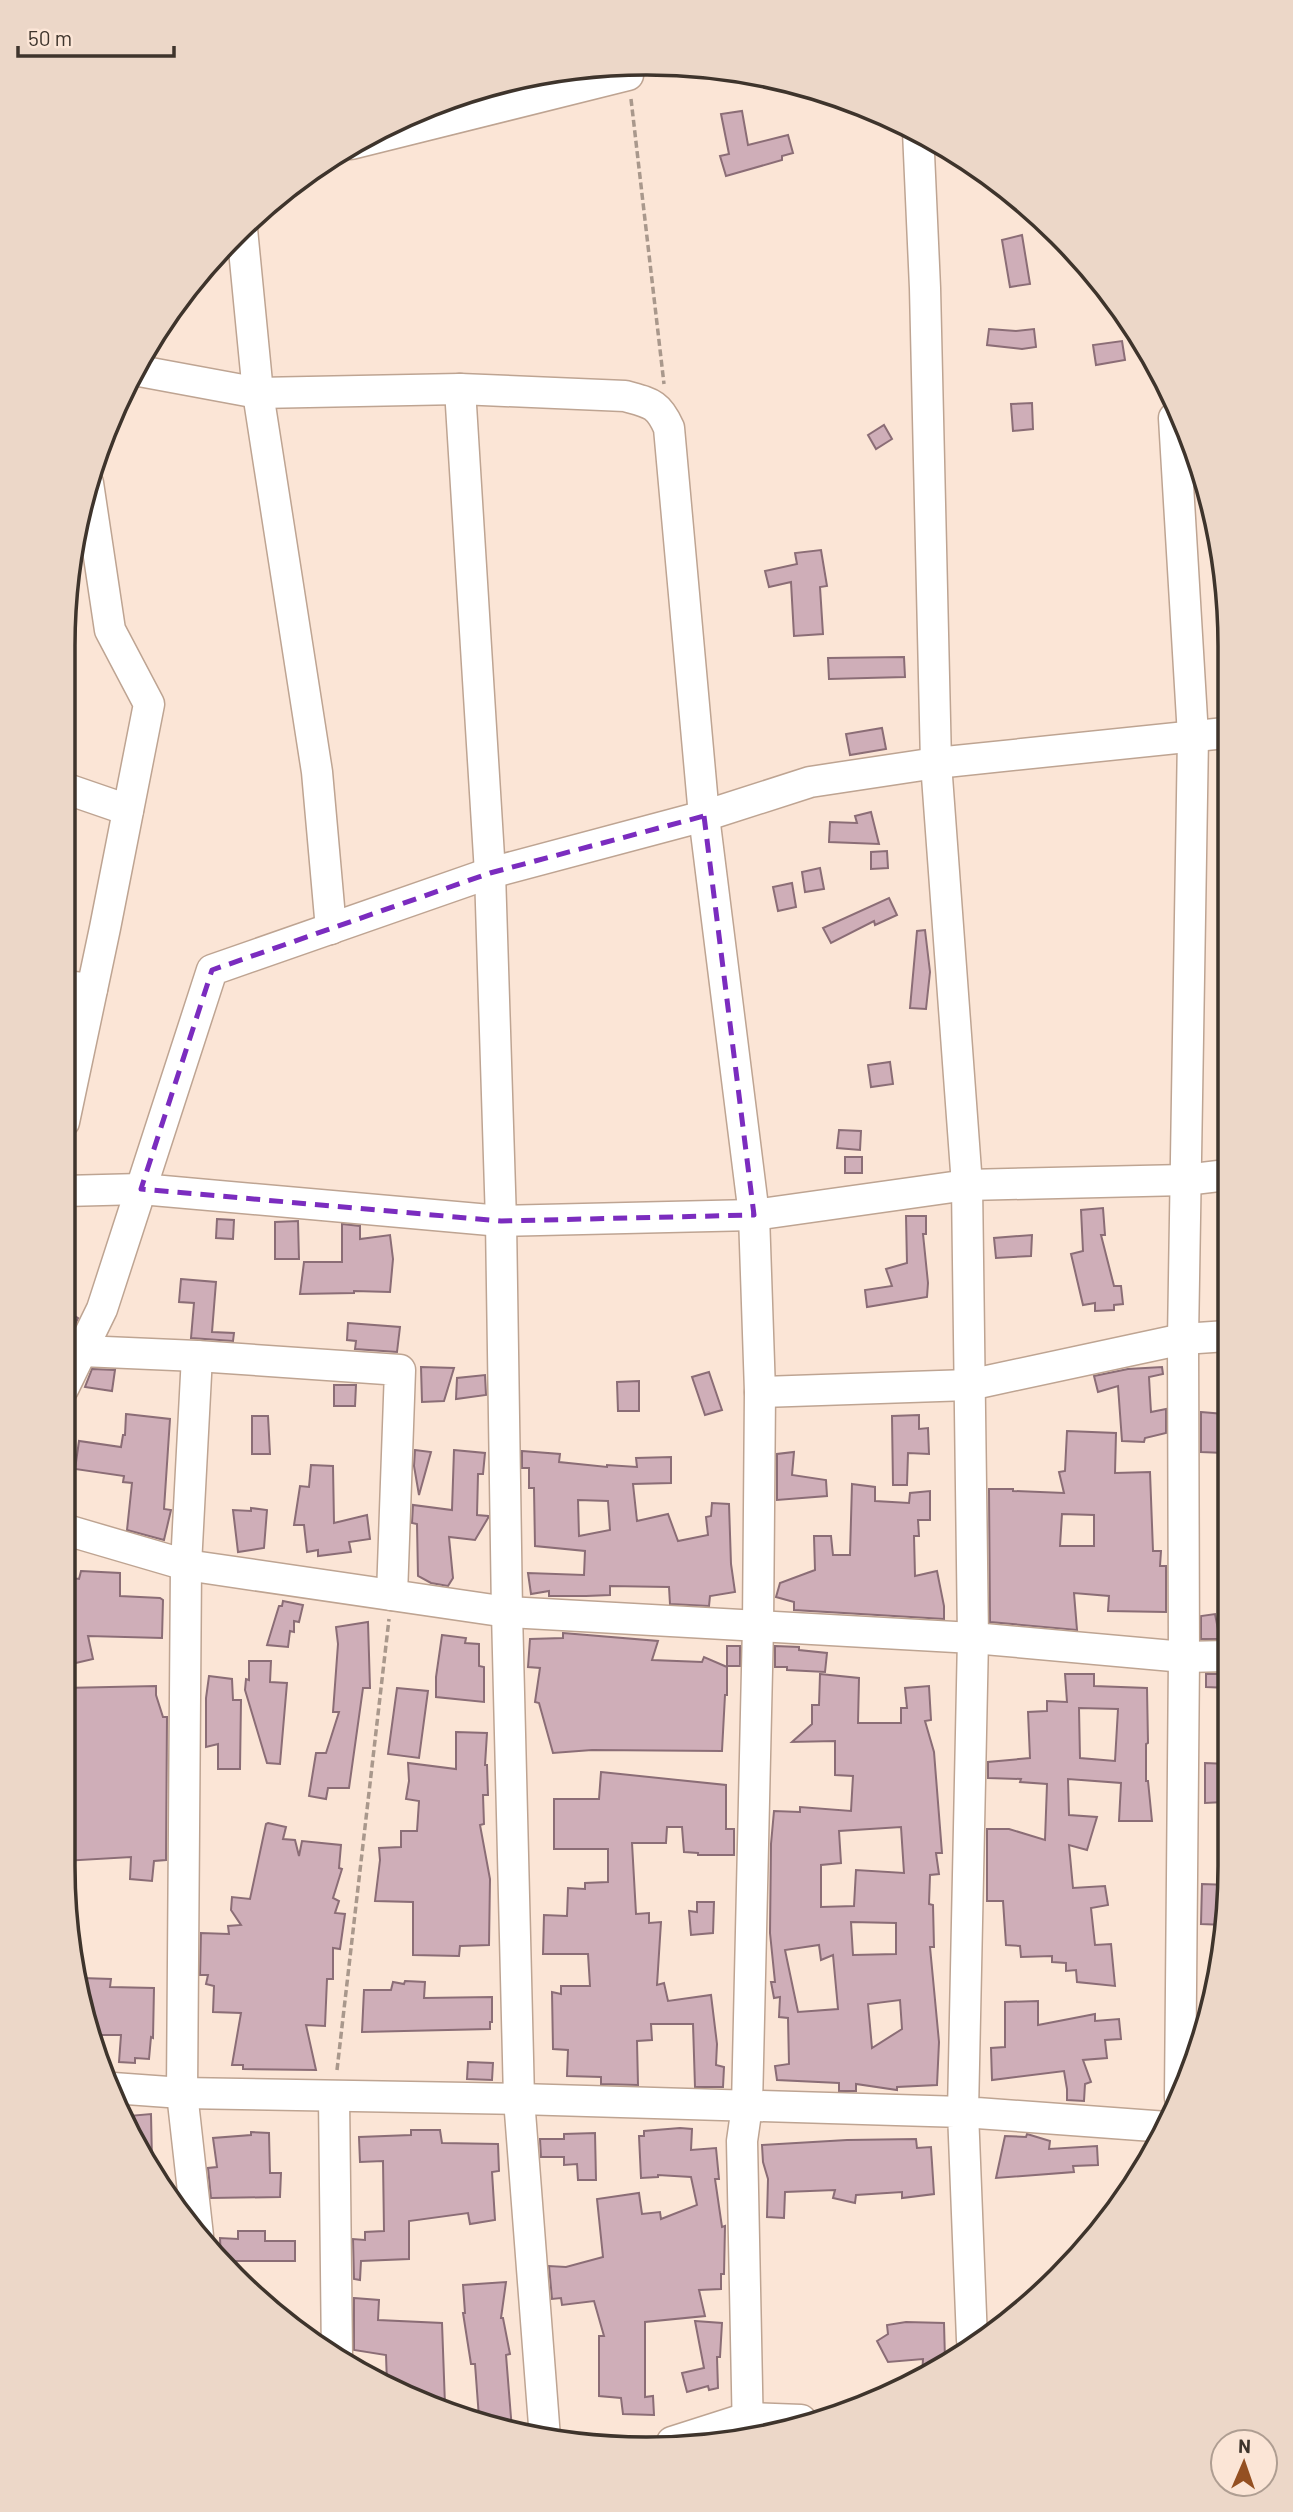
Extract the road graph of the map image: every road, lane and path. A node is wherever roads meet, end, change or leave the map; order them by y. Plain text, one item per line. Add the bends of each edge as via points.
1 (628, 75) edge
2 (626, 76) edge
3 (398, 132) edge
4 (919, 145) edge
5 (243, 243) edge
6 (146, 372) edge
7 (664, 387) dead end
8 (460, 389) junction
9 (258, 393) junction
10 (1175, 430) edge
11 (92, 510) edge
12 (1218, 734) edge
13 (1193, 736) junction
14 (936, 763) junction
15 (75, 792) edge
16 (128, 810) junction
17 (704, 816) junction
18 (490, 873) junction
19 (331, 929) junction
20 (78, 988) edge
21 (75, 1017) edge
22 (1218, 1176) edge
23 (1185, 1180) junction
24 (967, 1185) junction
25 (141, 1189) junction
26 (75, 1191) edge
27 (754, 1216) junction
28 (501, 1221) junction
29 (1218, 1337) edge
30 (1183, 1339) junction
31 (82, 1351) junction
32 (197, 1356) junction
33 (75, 1366) edge
34 (969, 1385) junction
35 (760, 1392) junction
36 (75, 1533) edge
37 (186, 1565) junction
38 (392, 1595) junction
39 (507, 1612) junction
40 (758, 1626) junction
41 (973, 1638) junction
42 (1218, 1656) edge
43 (1184, 1657) junction
44 (1180, 2067) edge
45 (121, 2089) edge
46 (182, 2093) junction
47 (334, 2097) junction
48 (519, 2099) junction
49 (747, 2106) junction
50 (963, 2112) junction
51 (1155, 2126) edge
52 (196, 2216) edge
53 (972, 2335) edge
54 (337, 2345) edge
55 (544, 2427) edge
56 (747, 2427) edge
57 (726, 2431) edge

1 - 7 path
2 - 3 street
4 - 14 street
5 - 9 street
6 - 9 street
8 - 9 street
8 - 17 street via 625,396 660,410 669,428
8 - 18 street
9 - 19 street via 317,772
10 - 13 street
11 - 16 street via 110,629 149,704
12 - 13 street
13 - 14 street
13 - 23 street
14 - 17 street via 810,782
14 - 24 street
15 - 16 street
16 - 20 street
17 - 18 street
17 - 27 street
18 - 19 street
18 - 28 street
19 - 25 street via 212,970
20 - 21 street
22 - 23 street
23 - 24 street
23 - 30 street
24 - 27 street
24 - 34 street
25 - 26 street
25 - 28 street
25 - 31 street via 102,1309
27 - 28 street
27 - 35 street
28 - 39 street
29 - 30 street
30 - 34 street
30 - 43 street
31 - 32 street
31 - 33 street
32 - 37 street
32 - 38 street via 400,1370
34 - 35 street
34 - 41 street
35 - 40 street
36 - 37 street
37 - 38 street
37 - 46 street
38 - 39 street
38 - 47 path
39 - 40 street
39 - 48 street
40 - 41 street
40 - 49 street
41 - 43 street
41 - 50 street
42 - 43 street
43 - 44 street
45 - 46 street
46 - 47 street
46 - 52 street
47 - 48 street
47 - 54 street
48 - 49 street
48 - 55 street
49 - 50 street
49 - 56 street via 742,2141
50 - 51 street
50 - 53 street
56 - 57 street

